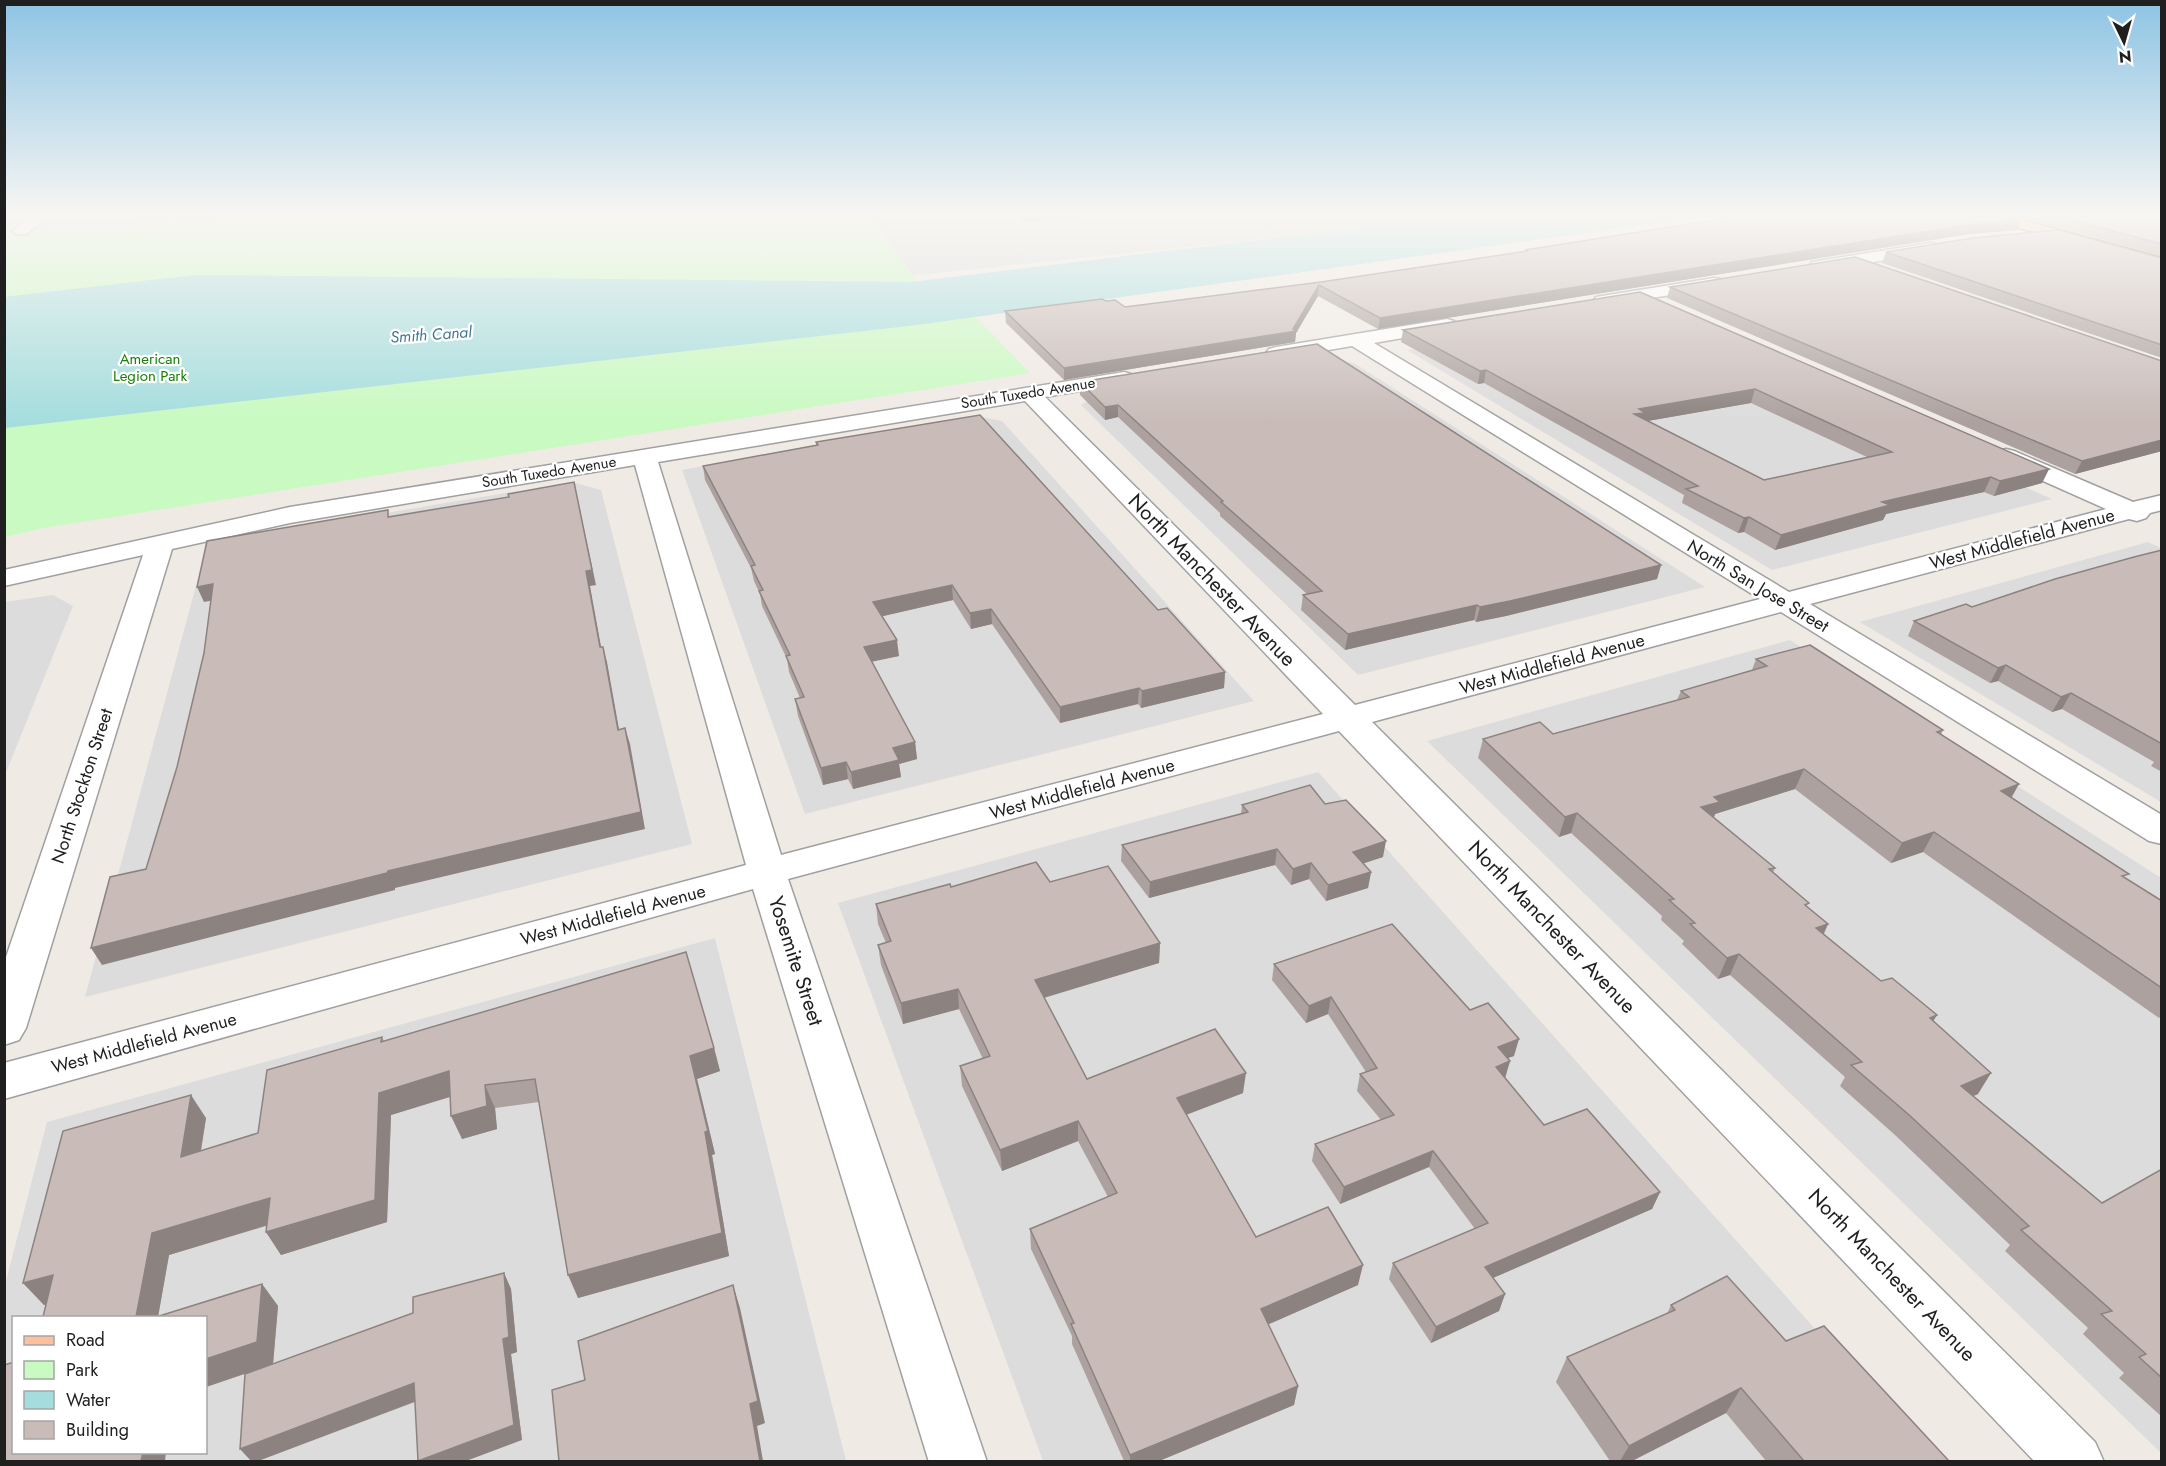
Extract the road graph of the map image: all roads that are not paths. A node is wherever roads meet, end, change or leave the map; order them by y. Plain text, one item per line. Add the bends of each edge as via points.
1 (1701, 285) edge
2 (1639, 295) junction
3 (1580, 304) edge
4 (1672, 309) edge
5 (1462, 323) edge
6 (1355, 340) junction
7 (1250, 357) edge
8 (1145, 374) edge
9 (1029, 393) junction
10 (1988, 448) edge
11 (644, 456) junction
12 (2145, 506) edge
13 (2162, 524) edge
14 (160, 545) junction
15 (4, 578) edge
16 (1785, 602) junction
17 (1347, 718) junction
18 (2162, 832) edge
19 (767, 872) junction
20 (4, 1028) edge
21 (4, 1082) edge
22 (958, 1461) edge
23 (2075, 1461) edge

1 - 2 street
2 - 3 street
2 - 4 street
5 - 6 street
6 - 7 street
6 - 16 street, North San Jose Street
8 - 9 street, South Tuxedo Avenue
9 - 11 street, South Tuxedo Avenue
9 - 17 street, North Manchester Avenue
10 - 12 street
11 - 14 street, South Tuxedo Avenue via 290,515
11 - 19 street, Yosemite Street
12 - 13 street
12 - 16 street, West Middlefield Avenue
14 - 15 street, South Tuxedo Avenue
14 - 20 street, North Stockton Street
16 - 17 street, West Middlefield Avenue
16 - 18 street, North San Jose Street
17 - 19 street, West Middlefield Avenue
17 - 23 street, North Manchester Avenue
19 - 21 street, West Middlefield Avenue
19 - 22 street, Yosemite Street

